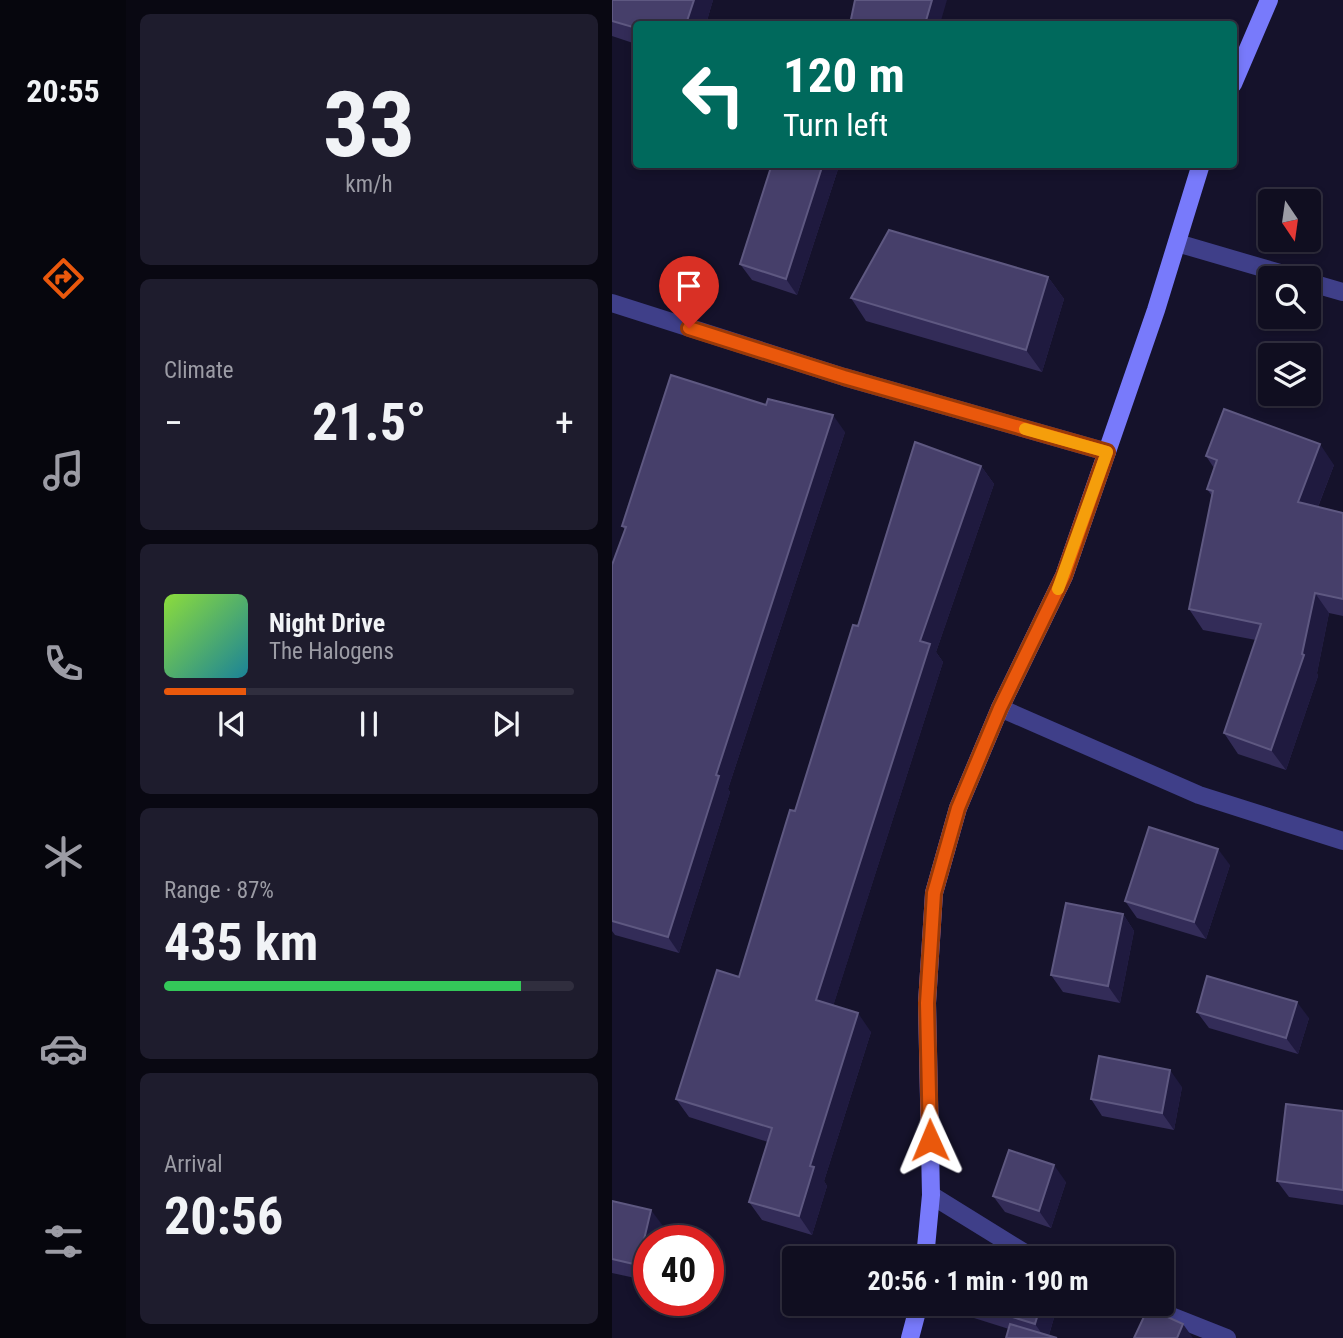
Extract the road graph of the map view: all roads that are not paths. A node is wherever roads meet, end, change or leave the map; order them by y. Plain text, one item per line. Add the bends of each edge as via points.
1 (1269, 0) edge
2 (1237, 75) edge
3 (1200, 168) edge
4 (1177, 243) junction
5 (1258, 267) edge
6 (1321, 286) edge
7 (1342, 292) edge
8 (612, 303) edge
9 (1107, 452) junction
10 (1000, 708) junction
11 (1342, 841) edge
12 (931, 1195) junction
13 (926, 1246) edge
14 (1014, 1246) edge
15 (916, 1316) edge
16 (1171, 1316) edge
17 (910, 1338) edge
18 (1227, 1338) edge

1 - 2 street
3 - 4 street
4 - 5 street
4 - 9 street
6 - 7 street
8 - 9 street via 844,377
9 - 10 street via 1064,576
10 - 11 street via 1199,795
10 - 12 street via 958,808 934,893 927,1003
12 - 13 street
12 - 14 street
15 - 17 street
16 - 18 street

